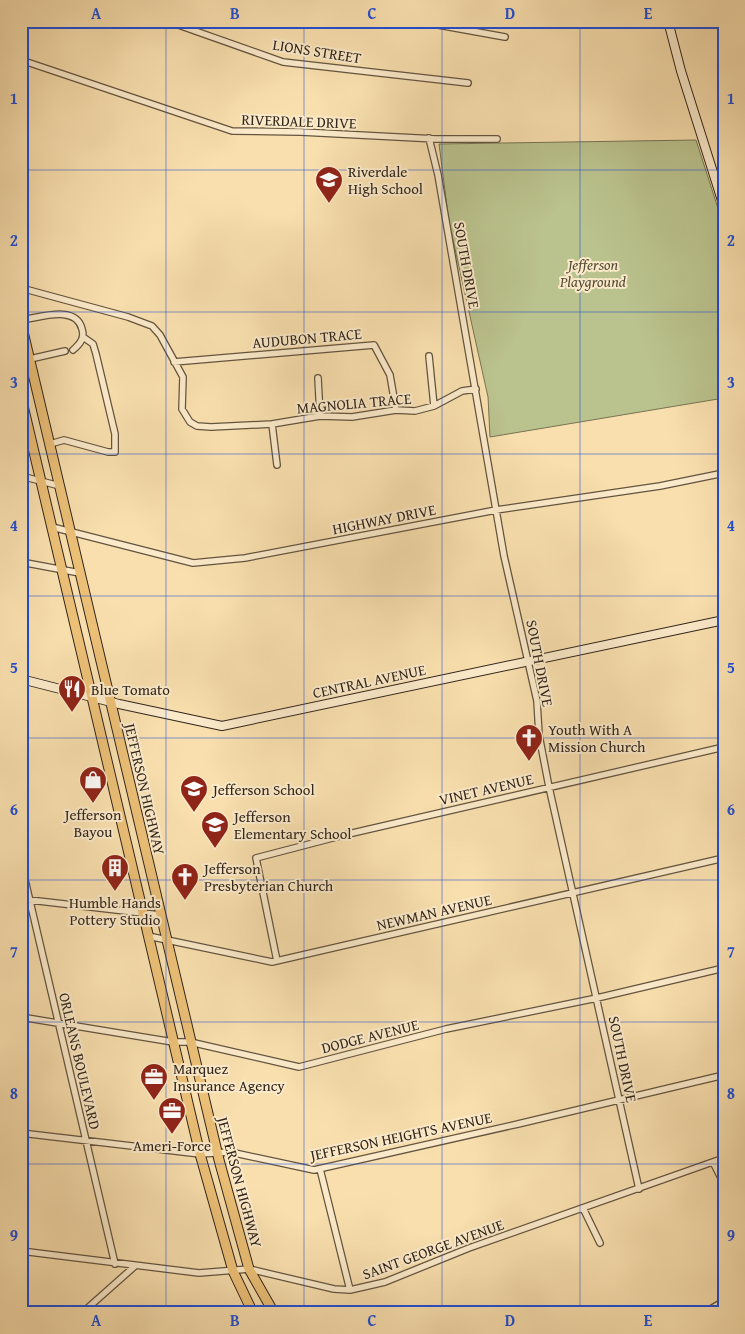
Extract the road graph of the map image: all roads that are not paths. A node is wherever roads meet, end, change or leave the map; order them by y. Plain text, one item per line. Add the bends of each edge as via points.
1 (167, 21) edge
2 (416, 21) edge
3 (668, 21) edge
4 (505, 36) dead end
5 (21, 60) edge
6 (468, 83) dead end
7 (429, 138) junction
8 (497, 139) dead end
9 (724, 207) edge
10 (21, 288) edge
11 (21, 322) edge
12 (83, 336) junction
13 (73, 350) dead end
14 (65, 351) dead end
15 (429, 356) dead end
16 (30, 359) junction
17 (174, 362) junction
18 (318, 378) dead end
19 (476, 389) junction
20 (21, 397) edge
21 (434, 406) junction
22 (396, 410) junction
23 (320, 416) junction
24 (272, 424) junction
25 (50, 444) junction
26 (277, 466) dead end
27 (724, 473) edge
28 (21, 476) edge
29 (42, 481) junction
30 (60, 486) junction
31 (496, 510) junction
32 (52, 527) junction
33 (70, 530) junction
34 (21, 562) edge
35 (62, 571) junction
36 (80, 573) junction
37 (724, 620) edge
38 (528, 662) junction
39 (21, 679) edge
40 (91, 696) junction
41 (110, 702) junction
42 (724, 747) edge
43 (549, 787) junction
44 (724, 858) edge
45 (21, 863) edge
46 (573, 893) junction
47 (21, 899) edge
48 (30, 900) junction
49 (143, 913) junction
50 (160, 915) junction
51 (148, 936) junction
52 (165, 940) junction
53 (277, 961) junction
54 (724, 968) edge
55 (597, 998) junction
56 (21, 1017) edge
57 (57, 1022) junction
58 (173, 1042) junction
59 (190, 1042) junction
60 (724, 1075) edge
61 (619, 1101) junction
62 (21, 1133) edge
63 (87, 1141) junction
64 (200, 1154) junction
65 (217, 1154) junction
66 (724, 1158) edge
67 (713, 1162) junction
68 (320, 1169) junction
69 (724, 1184) edge
70 (639, 1190) junction
71 (583, 1208) junction
72 (600, 1243) dead end
73 (21, 1251) edge
74 (116, 1264) junction
75 (135, 1266) junction
76 (249, 1269) junction
77 (233, 1271) junction
78 (350, 1290) junction
79 (724, 1301) edge
80 (82, 1313) edge
81 (253, 1313) edge
82 (274, 1313) edge
83 (704, 1313) edge

1 - 6 street, LIONS STREET via 284,62
2 - 4 street
3 - 9 main road
5 - 7 street, RIVERDALE DRIVE via 232,131
7 - 8 street, RIVERDALE DRIVE
7 - 19 street, SOUTH DRIVE
10 - 17 street via 152,326
11 - 12 street via 61,314 74,316 80,322
11 - 16 main road, JEFFERSON HIGHWAY
12 - 13 street
12 - 25 street via 93,344 116,434 116,452 64,440
14 - 16 street
15 - 21 street
16 - 25 main road, JEFFERSON HIGHWAY
17 - 22 street, AUDUBON TRACE via 374,345 390,375
17 - 24 street via 183,377 182,409 190,422 211,427
18 - 23 street
19 - 21 street, MAGNOLIA TRACE via 462,391
19 - 31 street, SOUTH DRIVE
20 - 29 main road, JEFFERSON HIGHWAY
21 - 22 street, MAGNOLIA TRACE via 415,411
22 - 23 street, MAGNOLIA TRACE via 352,417
23 - 24 street, MAGNOLIA TRACE
24 - 26 street
25 - 30 main road, JEFFERSON HIGHWAY
27 - 31 street, HIGHWAY DRIVE via 660,486
28 - 29 street
29 - 30 street
29 - 32 main road, JEFFERSON HIGHWAY
30 - 33 main road, JEFFERSON HIGHWAY
31 - 33 street, HIGHWAY DRIVE via 245,558 193,563
31 - 38 street, SOUTH DRIVE
32 - 33 street, HIGHWAY DRIVE
32 - 35 main road, JEFFERSON HIGHWAY
33 - 36 main road, JEFFERSON HIGHWAY
34 - 35 street
35 - 36 street
35 - 40 main road, JEFFERSON HIGHWAY
36 - 41 main road, JEFFERSON HIGHWAY
37 - 38 main road, CENTRAL AVENUE
38 - 41 main road, CENTRAL AVENUE via 222,726
38 - 43 street, SOUTH DRIVE
39 - 40 main road, CENTRAL AVENUE
40 - 41 main road, CENTRAL AVENUE
40 - 49 main road, JEFFERSON HIGHWAY
41 - 50 main road, JEFFERSON HIGHWAY
42 - 43 street, VINET AVENUE
43 - 46 street, SOUTH DRIVE
43 - 53 street, VINET AVENUE via 256,858
44 - 46 street, NEWMAN AVENUE
45 - 48 street, ORLEANS BOULEVARD
46 - 53 street, NEWMAN AVENUE
46 - 55 street, SOUTH DRIVE
47 - 48 street
48 - 49 street
48 - 57 street, ORLEANS BOULEVARD
49 - 50 street
49 - 51 main road, JEFFERSON HIGHWAY
50 - 52 main road, JEFFERSON HIGHWAY
51 - 52 street, NEWMAN AVENUE
51 - 58 main road, JEFFERSON HIGHWAY
52 - 53 street, NEWMAN AVENUE
52 - 59 main road, JEFFERSON HIGHWAY
54 - 55 street, DODGE AVENUE
55 - 59 street, DODGE AVENUE via 446,1029 299,1067
55 - 61 street, SOUTH DRIVE
56 - 57 street, DODGE AVENUE
57 - 58 street, DODGE AVENUE
57 - 63 street, ORLEANS BOULEVARD
58 - 59 street, DODGE AVENUE
58 - 64 main road, JEFFERSON HIGHWAY
59 - 65 main road, JEFFERSON HIGHWAY
60 - 61 street, JEFFERSON HEIGHTS AVENUE
61 - 68 street, JEFFERSON HEIGHTS AVENUE
61 - 70 street, SOUTH DRIVE
62 - 63 street, JEFFERSON HEIGHTS AVENUE
63 - 64 street, JEFFERSON HEIGHTS AVENUE
63 - 74 street, ORLEANS BOULEVARD
64 - 65 street, JEFFERSON HEIGHTS AVENUE
64 - 77 main road, JEFFERSON HIGHWAY
65 - 68 street, JEFFERSON HEIGHTS AVENUE via 230,1152 306,1169
65 - 76 main road, JEFFERSON HIGHWAY
66 - 67 street, SAINT GEORGE AVENUE
67 - 69 street
67 - 70 street, SAINT GEORGE AVENUE
68 - 78 street
70 - 71 street, SAINT GEORGE AVENUE
71 - 72 street
71 - 78 street, SAINT GEORGE AVENUE via 385,1282
73 - 74 street, SAINT GEORGE AVENUE
74 - 75 street, SAINT GEORGE AVENUE
75 - 77 street, SAINT GEORGE AVENUE via 199,1273
75 - 80 street
76 - 77 street, SAINT GEORGE AVENUE
76 - 78 street, SAINT GEORGE AVENUE
76 - 82 main road, JEFFERSON HIGHWAY
77 - 81 main road, JEFFERSON HIGHWAY
79 - 83 street

